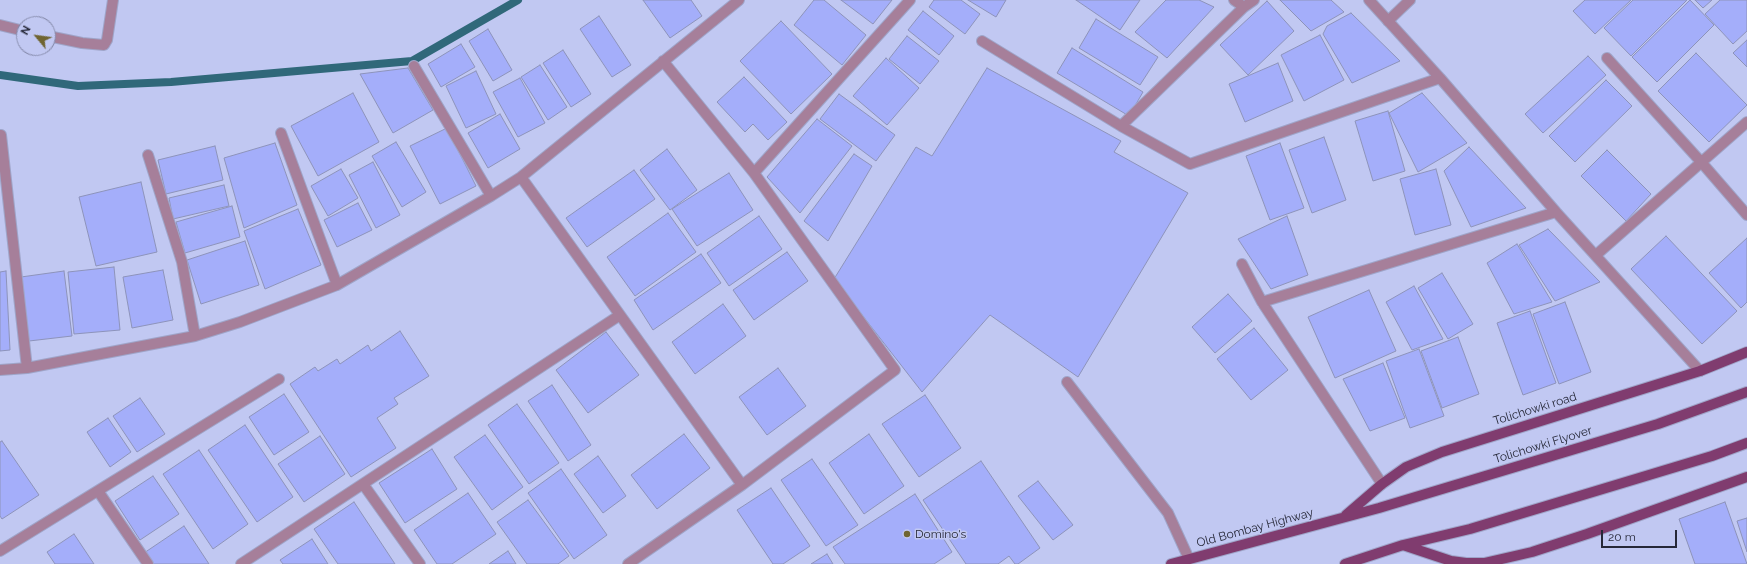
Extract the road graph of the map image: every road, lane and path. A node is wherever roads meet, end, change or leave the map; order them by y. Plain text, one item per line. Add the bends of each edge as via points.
1 (113, 0) edge
2 (739, 0) edge
3 (910, 0) edge
4 (1234, 0) edge
5 (1254, 0) edge
6 (1369, 0) edge
7 (1410, 0) edge
8 (1244, 7) junction
9 (1388, 21) junction
10 (0, 25) edge
11 (16, 29) edge
12 (56, 38) edge
13 (982, 41) dead end
14 (1607, 58) dead end
15 (663, 61) junction
16 (414, 66) dead end
17 (1440, 78) junction
18 (1747, 122) edge
19 (1122, 126) junction
20 (281, 133) dead end
21 (1, 135) dead end
22 (148, 155) dead end
23 (1702, 163) junction
24 (754, 173) junction
25 (521, 176) junction
26 (491, 196) junction
27 (1556, 212) junction
28 (1747, 215) edge
29 (1596, 255) junction
30 (1242, 264) dead end
31 (337, 284) junction
32 (1262, 302) junction
33 (620, 315) junction
34 (195, 336) junction
35 (1747, 352) edge
36 (27, 368) junction
37 (0, 370) edge
38 (1700, 371) junction
39 (280, 379) dead end
40 (1067, 382) dead end
41 (1747, 392) edge
42 (1747, 443) edge
43 (1747, 476) edge
44 (363, 484) junction
45 (1382, 484) junction
46 (742, 485) junction
47 (98, 491) junction
48 (1345, 517) junction
49 (1403, 545) junction
50 (0, 552) edge
51 (1189, 559) junction
52 (1443, 561) edge
53 (148, 564) edge
54 (241, 564) edge
55 (420, 564) edge
56 (628, 564) edge
57 (1171, 564) edge
58 (1345, 564) edge

1 - 12 street via 104,45
2 - 15 street
3 - 24 street
4 - 8 street
5 - 8 street
6 - 9 street
7 - 9 street
8 - 19 street
9 - 17 street
10 - 11 street
13 - 19 street
14 - 23 street
15 - 24 street
15 - 25 street
16 - 26 street
17 - 19 street via 1190,164
17 - 27 street
18 - 23 street
20 - 31 street
21 - 36 street
22 - 34 street via 182,262
23 - 28 street
23 - 29 street
24 - 46 street via 895,370
25 - 26 street
25 - 33 street
26 - 31 street
27 - 29 street
27 - 32 street
29 - 38 street
30 - 32 street
31 - 34 street via 240,322
32 - 45 street
33 - 44 street
33 - 46 street
34 - 36 street
35 - 38 main road, Tolichowki road
36 - 37 street
38 - 45 main road, Tolichowki road via 1442,452 1406,467
39 - 47 street
40 - 51 street via 1168,513
41 - 48 main road, Tolichowki Flyover via 1658,424
42 - 49 main road via 1712,456 1470,529
43 - 52 main road via 1525,554 1484,564
44 - 54 street
44 - 55 street
45 - 48 main road, Tolichowki road
46 - 56 street
47 - 50 street
47 - 53 street
48 - 51 main road, Old Bombay Highway
49 - 52 main road
49 - 58 main road
51 - 57 main road, Old Bombay Highway

